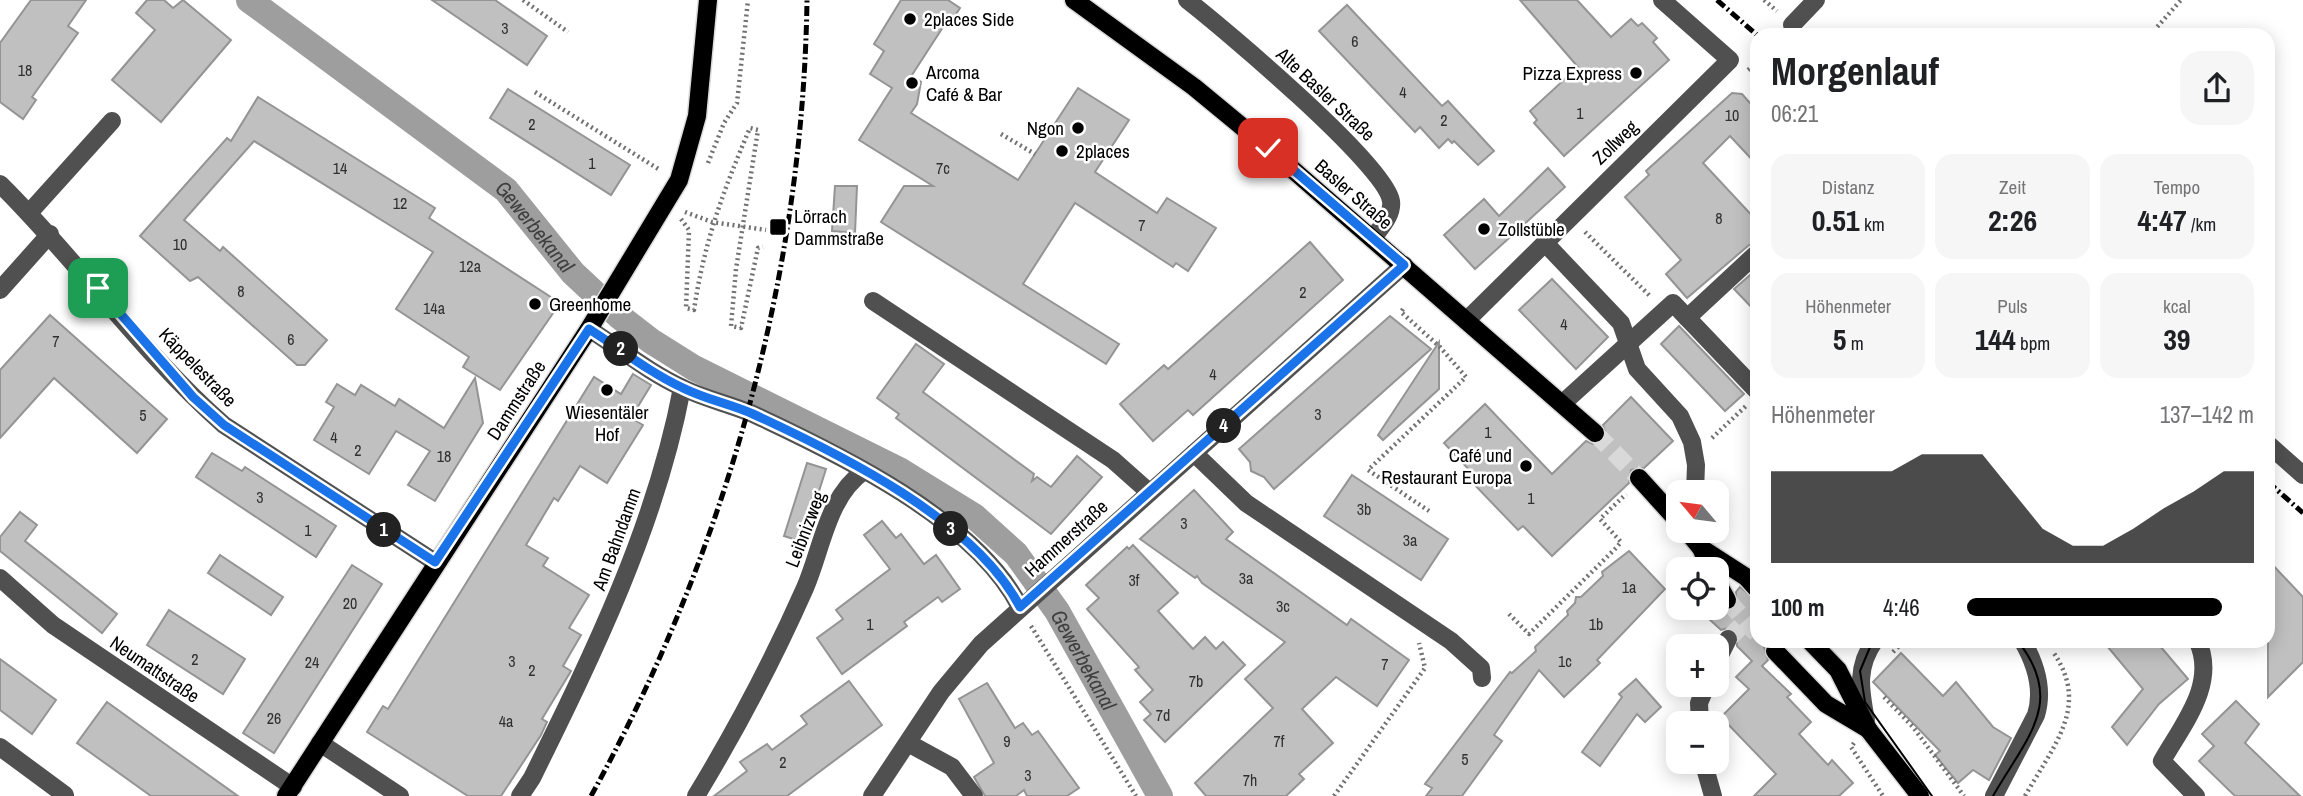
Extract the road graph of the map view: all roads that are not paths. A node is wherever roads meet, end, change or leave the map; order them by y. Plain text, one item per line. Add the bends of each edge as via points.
1 (708, 0) edge
2 (1074, 0) edge
3 (1187, 0) edge
4 (1662, 0) edge
5 (1816, 0) edge
6 (1792, 24) dead end
7 (112, 121) dead end
8 (0, 184) edge
9 (29, 213) junction
10 (50, 234) junction
11 (1373, 238) junction
12 (1545, 243) junction
13 (1750, 260) edge
14 (1404, 265) junction
15 (0, 290) edge
16 (873, 300) dead end
17 (1687, 318) junction
18 (1468, 319) junction
19 (589, 329) junction
20 (1628, 346) junction
21 (682, 388) junction
22 (1750, 396) edge
23 (1563, 403) junction
24 (1595, 433) tunnel mouth
25 (2275, 450) edge
26 (1194, 453) junction
27 (864, 471) junction
28 (2303, 475) edge
29 (1640, 479) tunnel mouth
30 (1695, 480) edge
31 (1149, 492) junction
32 (1666, 508) edge
33 (1697, 543) edge
34 (1701, 548) junction
35 (1705, 557) edge
36 (435, 562) junction
37 (0, 578) edge
38 (1750, 582) edge
39 (1025, 603) junction
40 (1817, 648) edge
41 (1870, 648) edge
42 (2025, 648) edge
43 (2199, 648) edge
44 (1775, 651) dead end
45 (1482, 678) dead end
46 (1868, 729) junction
47 (320, 743) junction
48 (908, 743) junction
49 (0, 747) edge
50 (1707, 774) edge
51 (289, 791) edge
52 (65, 795) edge
53 (400, 796) edge
54 (520, 796) edge
55 (696, 796) edge
56 (872, 796) edge
57 (974, 796) edge
58 (1713, 796) edge
59 (1920, 796) edge
60 (1994, 796) edge
61 (2196, 796) edge

1 - 19 main road, Dammstraße via 698,116 688,159 663,210
2 - 11 main road, Basler Straße via 1194,87
3 - 11 street, Alte Basler Straße via 1235,37 1374,169 1391,201 1388,217
4 - 12 street, Zollweg via 1730,60
5 - 6 street
7 - 9 street
8 - 9 street, Käppelestraße
9 - 10 street, Käppelestraße
10 - 15 street
10 - 36 street, Käppelestraße via 193,397 224,425
11 - 14 main road, Basler Straße
12 - 18 street, Zollweg
12 - 20 street via 1621,323
13 - 17 street
14 - 18 main road, Basler Straße
14 - 26 street, Hammerstraße
16 - 31 street via 1113,460
17 - 20 street via 1673,303
17 - 22 street
18 - 23 main road, Basler Straße
19 - 21 street
19 - 36 main road, Dammstraße
20 - 23 street
20 - 30 street via 1637,369 1680,416 1695,454
21 - 27 street via 752,414
21 - 54 street, Am Bahndamm via 672,443 632,560 593,654
23 - 24 main road, Basler Straße
25 - 28 street
26 - 31 street, Hammerstraße
26 - 45 street via 1246,503 1412,612 1481,668
27 - 39 street via 921,504
27 - 55 street, Leibnizweg via 849,481 838,498 806,587
29 - 32 main road
31 - 39 street, Hammerstraße
33 - 34 main road
34 - 35 main road
34 - 38 main road
36 - 47 main road, Dammstraße
37 - 51 street, Neumattstraße via 53,625
39 - 48 street, Hammerstraße via 941,692
40 - 46 main road via 1838,670
41 - 46 street via 1860,671
42 - 60 street via 2040,683 2040,701
43 - 61 street via 2205,666 2203,683 2162,761
44 - 46 main road via 1826,704
46 - 59 main road
47 - 51 main road, Dammstraße
47 - 53 street
48 - 56 street, Hammerstraße
48 - 57 street via 952,767
49 - 52 street
50 - 58 street

